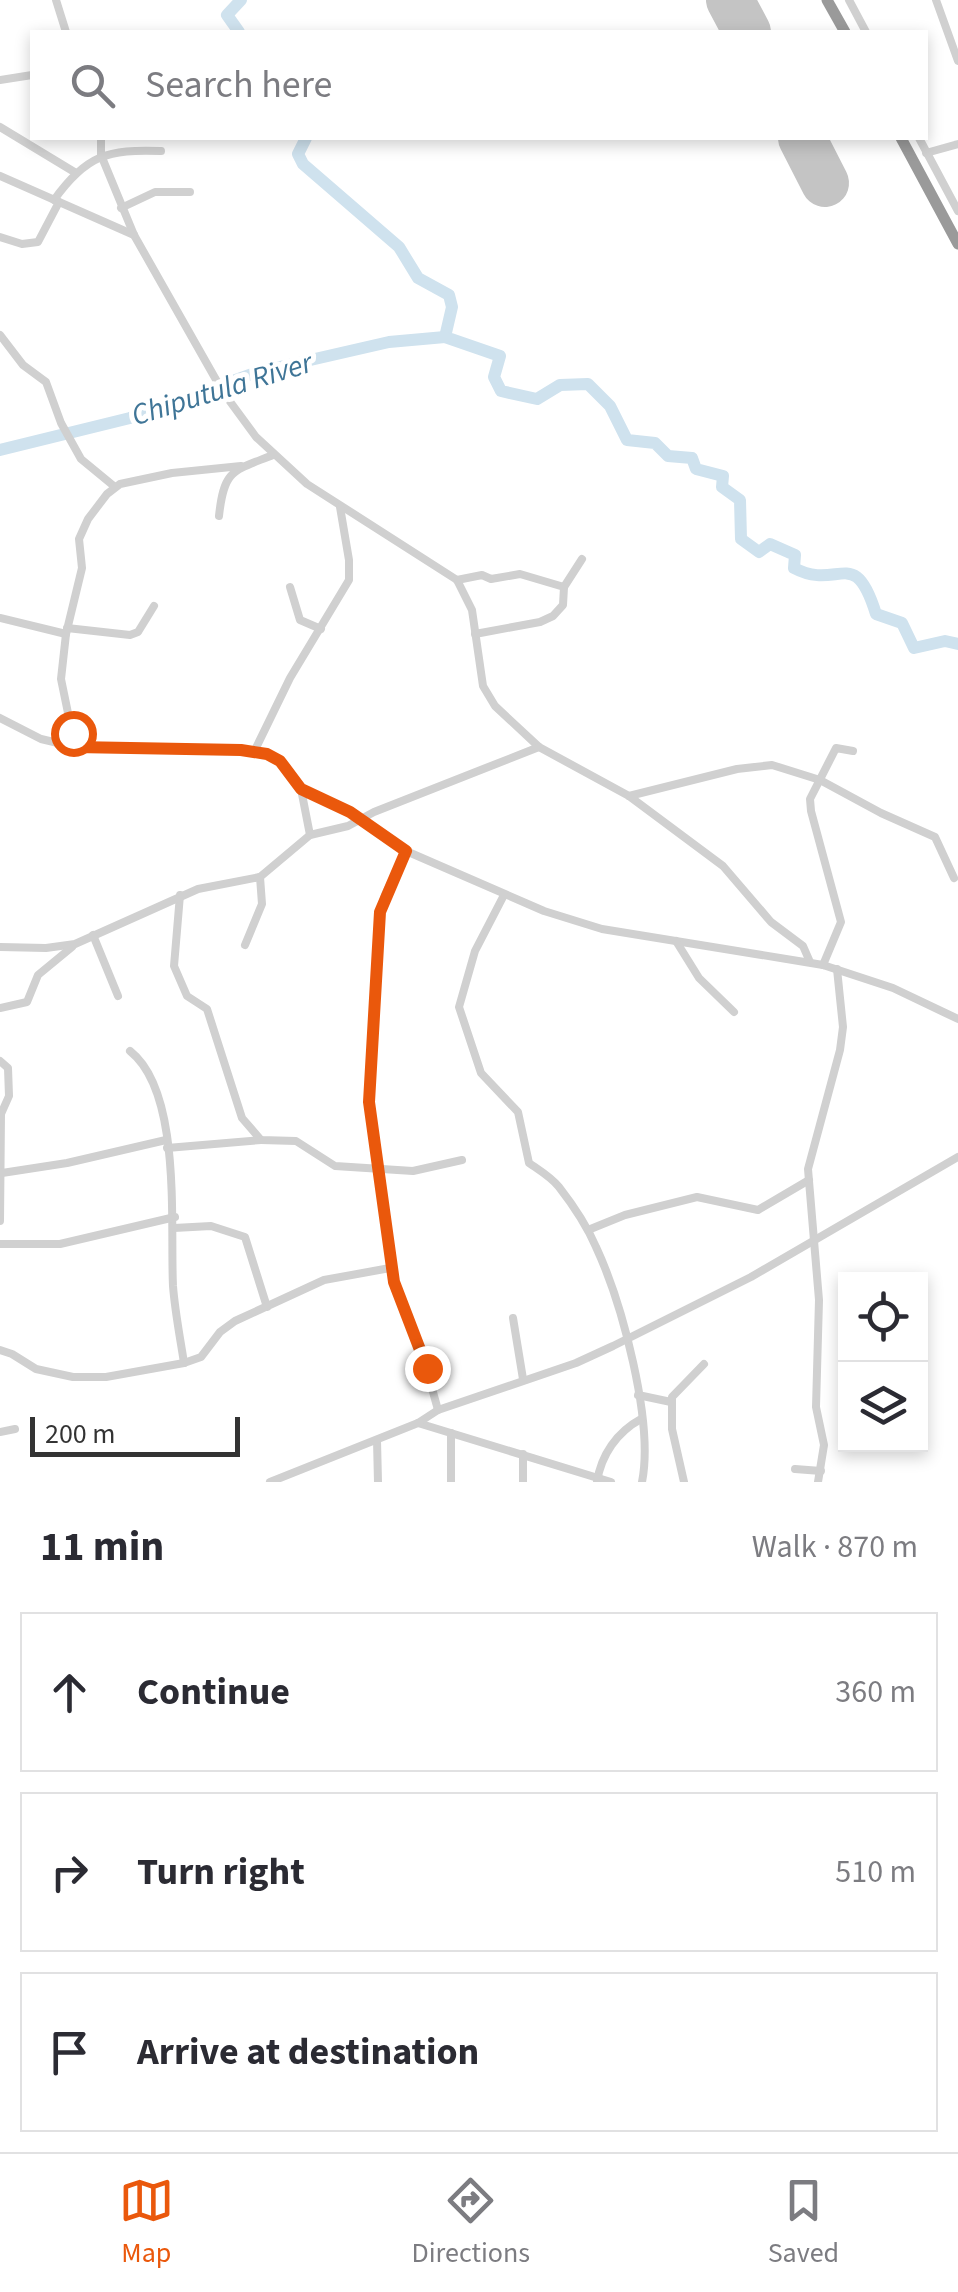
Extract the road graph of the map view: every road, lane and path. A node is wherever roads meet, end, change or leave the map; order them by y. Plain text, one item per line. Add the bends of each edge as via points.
1 (56, 0) edge
2 (827, 0) edge
3 (849, 0) edge
4 (936, 0) edge
5 (958, 26) edge
6 (65, 30) edge
7 (844, 30) edge
8 (865, 30) edge
9 (946, 30) junction
10 (958, 61) edge
11 (30, 75) edge
12 (0, 80) edge
13 (0, 127) edge
14 (101, 140) edge
15 (147, 140) edge
16 (902, 140) edge
17 (920, 140) edge
18 (958, 144) edge
19 (146, 150) junction
20 (161, 151) dead end
21 (926, 152) junction
22 (101, 155) junction
23 (76, 173) junction
24 (0, 176) edge
25 (190, 192) dead end
26 (56, 201) junction
27 (121, 208) junction
28 (958, 211) edge
29 (134, 235) junction
30 (0, 237) edge
31 (958, 244) edge
32 (0, 335) edge
33 (273, 455) junction
34 (241, 466) junction
35 (115, 488) junction
36 (340, 506) junction
37 (219, 516) dead end
38 (582, 559) dead end
39 (457, 580) junction
40 (290, 587) dead end
41 (564, 587) junction
42 (154, 606) dead end
43 (0, 618) edge
44 (321, 629) junction
45 (66, 631) junction
46 (475, 634) junction
47 (0, 718) edge
48 (75, 747) junction
49 (539, 747) junction
50 (254, 752) junction
51 (853, 752) dead end
52 (820, 780) junction
53 (301, 789) junction
54 (629, 796) junction
55 (360, 819) junction
56 (310, 835) junction
57 (406, 851) junction
58 (260, 877) junction
59 (954, 878) dead end
60 (180, 896) junction
61 (504, 896) junction
62 (92, 935) junction
63 (676, 940) junction
64 (75, 944) junction
65 (245, 945) dead end
66 (0, 947) edge
67 (810, 962) junction
68 (823, 965) junction
69 (837, 970) junction
70 (118, 996) dead end
71 (0, 1008) edge
72 (734, 1012) dead end
73 (958, 1018) edge
74 (130, 1050) dead end
75 (0, 1061) edge
76 (262, 1140) junction
77 (166, 1144) junction
78 (1, 1152) edge
79 (958, 1157) edge
80 (462, 1160) dead end
81 (378, 1168) junction
82 (2, 1172) edge
83 (809, 1180) junction
84 (174, 1217) junction
85 (0, 1221) edge
86 (174, 1228) junction
87 (588, 1230) junction
88 (815, 1242) junction
89 (0, 1244) edge
90 (390, 1268) junction
91 (267, 1306) junction
92 (513, 1318) dead end
93 (627, 1339) junction
94 (0, 1350) edge
95 (184, 1363) junction
96 (704, 1364) dead end
97 (523, 1379) junction
98 (638, 1394) junction
99 (671, 1402) junction
100 (438, 1410) junction
101 (641, 1420) junction
102 (418, 1423) junction
103 (15, 1429) dead end
104 (0, 1432) edge
105 (450, 1432) junction
106 (377, 1440) junction
107 (523, 1454) junction
108 (796, 1469) dead end
109 (302, 1470) junction
110 (821, 1471) junction
111 (597, 1479) edge
112 (270, 1482) edge
113 (302, 1482) edge
114 (378, 1482) edge
115 (451, 1482) edge
116 (524, 1482) edge
117 (611, 1482) edge
118 (642, 1482) edge
119 (684, 1482) edge
120 (818, 1482) edge

1 - 6 street
2 - 7 highway
3 - 8 street
4 - 9 street
5 - 9 street
9 - 10 street
11 - 12 street
13 - 23 street
14 - 22 street
15 - 19 street
16 - 31 highway
17 - 21 street
18 - 21 street
19 - 20 street
19 - 22 street
21 - 28 street
22 - 23 street
22 - 27 street
23 - 26 street
24 - 26 street
25 - 27 street via 155,192
26 - 29 street
26 - 30 street via 38,242
27 - 29 street
29 - 33 street via 236,413
32 - 35 street via 46,382 80,458
33 - 34 street
33 - 36 street
34 - 35 street
34 - 37 street via 224,485
35 - 45 street via 79,540 82,568
36 - 39 street
36 - 44 street via 350,574
38 - 41 street
39 - 41 street via 520,574
39 - 46 street
40 - 44 street via 300,620
41 - 46 street via 563,605 553,616
42 - 45 street via 130,635
43 - 45 street
44 - 50 street
45 - 48 street via 61,678
46 - 49 street via 488,698
47 - 48 street
48 - 50 street
49 - 54 street
49 - 55 street
50 - 53 street via 280,761
51 - 52 street via 836,748
52 - 54 street via 758,766
52 - 59 street via 935,837
52 - 68 street via 810,805 841,922
53 - 55 street
53 - 56 street
54 - 67 street via 735,876 771,922 804,946
55 - 56 street
55 - 57 street
56 - 58 street
57 - 61 street
57 - 81 street via 380,912 369,1102
58 - 60 street
58 - 65 street via 262,904
60 - 62 street
60 - 76 street via 176,974 187,996 207,1009 242,1118
61 - 63 street via 578,923
61 - 87 street via 475,951 459,1007 462,1022 481,1073 518,1112 529,1163 555,1183
62 - 64 street
62 - 70 street
63 - 67 street
63 - 72 street via 699,978
64 - 66 street
64 - 71 street via 38,974 27,1002
67 - 68 street
68 - 69 street
69 - 73 street
69 - 83 street via 840,1050 809,1158
74 - 77 street via 154,1079
75 - 78 street via 7,1064 9,1083
76 - 77 street
76 - 81 street via 296,1141 335,1166
77 - 82 street
77 - 84 street
78 - 82 street
79 - 88 street
80 - 81 street via 413,1170
81 - 90 street
82 - 85 street
83 - 87 street via 758,1210 697,1197
83 - 88 street
84 - 86 street
84 - 89 street via 60,1244
86 - 91 street via 211,1226 245,1237
86 - 95 street
87 - 93 street
88 - 93 street
88 - 110 street
90 - 91 street via 324,1280
90 - 100 street
91 - 95 street via 230,1323 201,1357
92 - 97 street
93 - 97 street
93 - 98 street
94 - 95 street via 36,1369 74,1377
96 - 99 street
97 - 100 street
98 - 99 street
98 - 101 street
99 - 119 street
100 - 102 street
101 - 111 street via 610,1445
101 - 118 street
102 - 105 street
102 - 106 street
103 - 104 street
105 - 107 street
105 - 115 street
106 - 109 street
106 - 114 street
107 - 111 street
107 - 116 street
108 - 110 street
109 - 112 street
109 - 113 street
110 - 120 street
111 - 117 street

